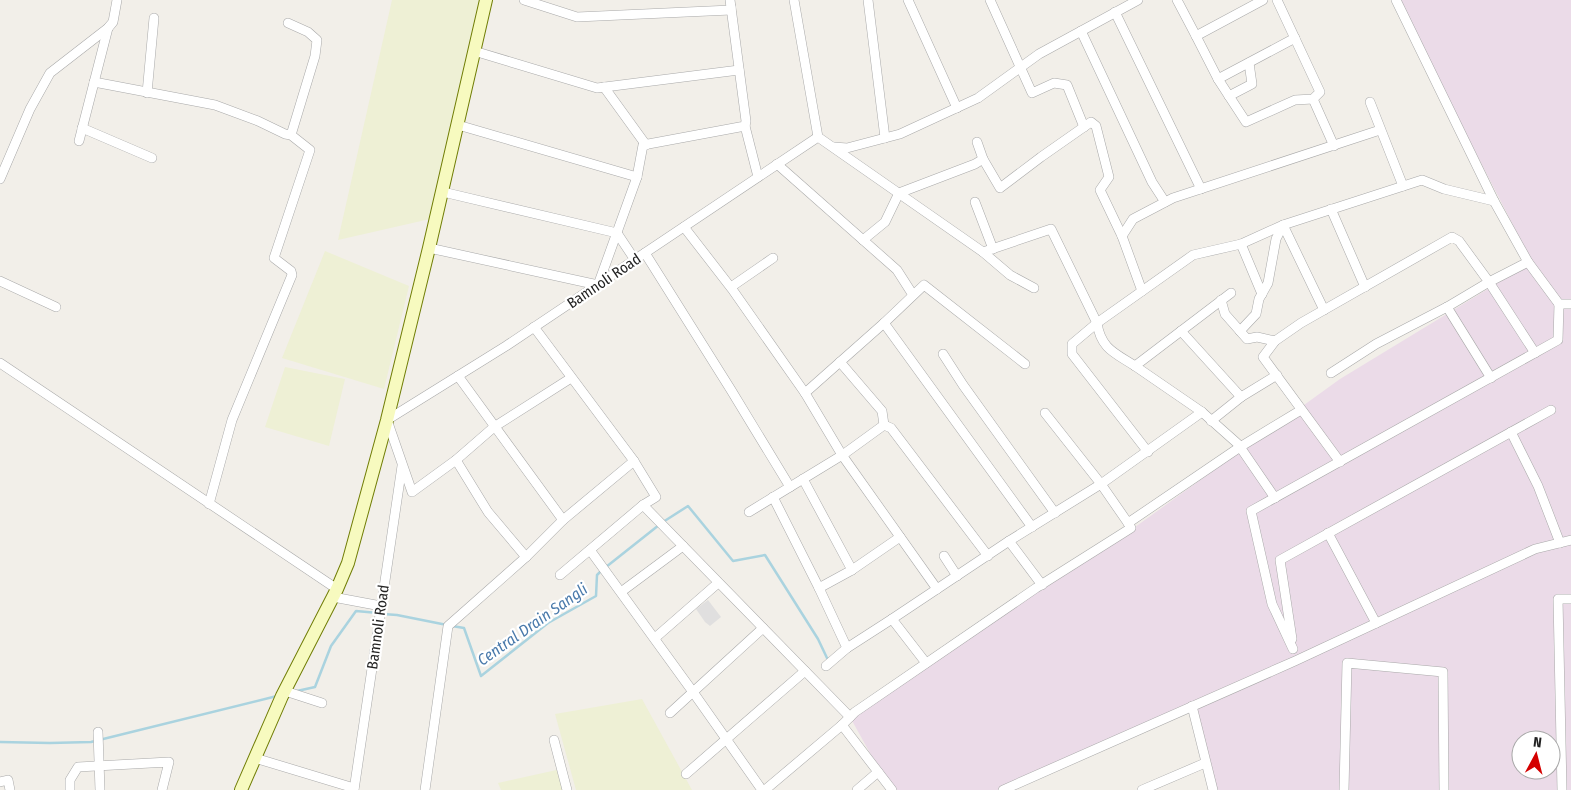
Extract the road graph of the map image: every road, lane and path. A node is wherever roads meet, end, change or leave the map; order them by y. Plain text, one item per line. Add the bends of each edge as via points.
1 (117, 0) edge
2 (486, 0) edge
3 (524, 0) edge
4 (730, 0) edge
5 (735, 0) edge
6 (794, 0) edge
7 (868, 0) edge
8 (908, 0) edge
9 (990, 0) edge
10 (1177, 0) edge
11 (1263, 0) edge
12 (1277, 0) edge
13 (1396, 0) edge
14 (1133, 1) edge
15 (731, 10) junction
16 (1115, 12) junction
17 (154, 18) dead end
18 (288, 23) dead end
19 (108, 28) junction
20 (1081, 31) junction
21 (1196, 36) junction
22 (1295, 38) junction
23 (474, 51) junction
24 (1249, 63) junction
25 (1021, 68) junction
26 (739, 70) junction
27 (1218, 79) junction
28 (94, 82) junction
29 (604, 87) junction
30 (147, 93) junction
31 (1229, 96) junction
32 (1314, 99) junction
33 (1370, 102) dead end
34 (957, 108) junction
35 (458, 125) junction
36 (745, 126) junction
37 (1084, 127) junction
38 (82, 128) junction
39 (1380, 130) junction
40 (291, 135) junction
41 (818, 138) junction
42 (885, 138) junction
43 (79, 141) dead end
44 (977, 142) dead end
45 (646, 145) junction
46 (831, 146) junction
47 (1334, 146) junction
48 (152, 158) dead end
49 (983, 159) junction
50 (777, 164) junction
51 (637, 176) junction
52 (758, 178) junction
53 (0, 179) edge
54 (1403, 186) junction
55 (1202, 189) junction
56 (443, 192) junction
57 (898, 193) junction
58 (1494, 201) junction
59 (975, 202) dead end
60 (1164, 202) junction
61 (1331, 209) junction
62 (1284, 225) junction
63 (684, 227) junction
64 (617, 233) junction
65 (1122, 236) junction
66 (863, 240) junction
67 (1242, 244) junction
68 (429, 248) junction
69 (993, 249) junction
70 (983, 252) junction
71 (645, 253) junction
72 (773, 258) dead end
73 (635, 260) junction
74 (1528, 262) junction
75 (0, 281) edge
76 (1489, 282) junction
77 (598, 285) junction
78 (1365, 287) junction
79 (731, 288) junction
80 (1034, 288) dead end
81 (1142, 291) junction
82 (1231, 293) dead end
83 (1262, 294) junction
84 (913, 295) junction
85 (1221, 300) junction
86 (1559, 304) junction
87 (1571, 304) edge
88 (56, 307) dead end
89 (1447, 307) junction
90 (1324, 310) junction
91 (884, 323) junction
92 (1097, 323) junction
93 (534, 327) junction
94 (1181, 331) junction
95 (1240, 331) junction
96 (1275, 341) junction
97 (1535, 353) junction
98 (944, 354) dead end
99 (840, 362) junction
100 (0, 363) edge
101 (1025, 364) dead end
102 (1135, 366) junction
103 (1331, 373) dead end
104 (1277, 374) junction
105 (458, 376) junction
106 (571, 378) junction
107 (1491, 378) junction
108 (805, 393) junction
109 (1241, 397) junction
110 (1302, 410) junction
111 (1551, 410) dead end
112 (1202, 412) junction
113 (1045, 413) dead end
114 (387, 420) junction
115 (1211, 420) junction
116 (884, 425) junction
117 (494, 427) junction
118 (1511, 432) junction
119 (1240, 447) junction
120 (1148, 452) junction
121 (842, 455) junction
122 (456, 460) junction
123 (634, 462) junction
124 (1340, 462) junction
125 (402, 464) junction
126 (803, 479) junction
127 (1101, 484) junction
128 (790, 486) junction
129 (773, 497) junction
130 (1275, 498) junction
131 (209, 504) junction
132 (643, 505) junction
133 (749, 512) dead end
134 (1055, 513) junction
135 (563, 520) junction
136 (1128, 523) junction
137 (1032, 527) junction
138 (1328, 533) junction
139 (900, 537) junction
140 (1571, 540) edge
141 (1009, 541) junction
142 (1560, 542) junction
143 (683, 546) junction
144 (590, 550) junction
145 (944, 556) dead end
146 (988, 556) junction
147 (526, 557) junction
148 (852, 570) junction
149 (560, 575) dead end
150 (957, 576) junction
151 (718, 582) junction
152 (1042, 585) junction
153 (820, 588) junction
154 (937, 589) junction
155 (621, 592) junction
156 (335, 593) junction
157 (1571, 599) edge
158 (381, 606) junction
159 (892, 620) junction
160 (1376, 623) junction
161 (763, 628) junction
162 (655, 638) junction
163 (847, 648) junction
164 (1294, 649) junction
165 (1295, 660) junction
166 (926, 664) junction
167 (826, 666) dead end
168 (804, 671) junction
169 (285, 690) junction
170 (693, 692) junction
171 (322, 703) dead end
172 (1192, 706) junction
173 (670, 713) dead end
174 (850, 717) junction
175 (842, 725) junction
176 (1560, 730) edge
177 (98, 732) dead end
178 (726, 739) junction
179 (554, 740) dead end
180 (255, 758) junction
181 (1205, 763) junction
182 (99, 766) junction
183 (878, 772) junction
184 (686, 774) dead end
185 (1561, 780) joint
186 (1571, 781) edge
187 (0, 782) edge
188 (354, 789) edge
189 (10, 790) edge
190 (70, 790) edge
191 (100, 790) edge
192 (162, 790) edge
193 (241, 790) edge
194 (425, 790) edge
195 (566, 790) edge
196 (764, 790) edge
197 (857, 790) edge
198 (892, 790) edge
199 (1003, 790) edge
200 (1142, 790) edge
201 (1213, 790) edge
202 (1344, 790) edge
203 (1444, 790) edge
204 (1562, 790) edge

1 - 19 street via 113,22
2 - 23 main road
3 - 15 street via 577,17
4 - 15 street
5 - 15 street via 731,0
6 - 41 street
7 - 42 street
8 - 34 street
9 - 25 street
10 - 21 street
11 - 21 street
12 - 22 street
13 - 58 street
14 - 16 street
15 - 26 street
16 - 20 street
16 - 55 street
17 - 30 street
18 - 40 street via 318,40
19 - 28 street
19 - 53 street via 50,73 30,108
20 - 25 street
20 - 60 street
21 - 27 street
22 - 24 street
22 - 32 street via 1320,92
23 - 29 street via 597,88
23 - 35 main road
24 - 27 street
24 - 31 street via 1252,84
25 - 34 street via 978,98
25 - 37 street via 1032,93 1054,83 1067,84
26 - 29 street
26 - 36 street
27 - 31 street
28 - 30 street
28 - 38 street
29 - 45 street
30 - 40 street via 215,105
31 - 32 street via 1246,122 1295,100
32 - 47 street
33 - 39 street
34 - 42 street
35 - 51 street
35 - 56 main road
36 - 45 street
36 - 52 street
37 - 49 street via 1000,188
37 - 65 street via 1091,122 1096,126 1109,177 1100,190
38 - 43 street
38 - 48 street
39 - 47 street
39 - 54 street
40 - 131 street via 310,150 274,258 292,275 232,420
41 - 46 street
41 - 50 street, Bamnoli Road
42 - 46 street via 847,148
44 - 49 street
45 - 51 street via 643,145
46 - 57 street
47 - 55 street
49 - 57 street
50 - 52 street, Bamnoli Road
50 - 66 street
51 - 64 street
52 - 63 street, Bamnoli Road
54 - 58 street via 1422,180
54 - 61 street
55 - 60 street
56 - 64 street
56 - 68 main road
57 - 66 street via 885,222
57 - 70 street
58 - 74 street
59 - 69 street
60 - 65 street via 1134,218
61 - 62 street
61 - 78 street
62 - 67 street
62 - 83 street via 1276,239 1268,282
62 - 90 street
63 - 71 street, Bamnoli Road
63 - 79 street
64 - 73 street
64 - 77 street
65 - 81 street
66 - 84 street via 897,270
67 - 81 street via 1194,255
67 - 83 street
68 - 77 street
68 - 114 main road
69 - 70 street
69 - 92 street via 1051,228
70 - 80 street via 1010,275
71 - 73 street, Bamnoli Road
71 - 128 street
72 - 79 street
73 - 77 street, Bamnoli Road
74 - 76 street
74 - 86 street
75 - 88 street
76 - 78 street via 1460,241 1452,237
76 - 89 street
76 - 97 street
77 - 93 street, Bamnoli Road
78 - 90 street
79 - 108 street
81 - 92 street
82 - 85 street
83 - 95 street via 1256,314
84 - 91 street
84 - 101 street via 924,285
85 - 94 street
85 - 95 street via 1225,314
86 - 87 street
86 - 97 street via 1558,340
89 - 103 street via 1376,344
89 - 107 street
90 - 96 street
91 - 99 street
91 - 137 street
92 - 102 street via 1108,348
92 - 120 street via 1072,344 1072,354
93 - 105 street, Bamnoli Road
93 - 106 street
94 - 102 street
94 - 109 street
95 - 96 street via 1247,338
96 - 104 street via 1263,357
97 - 107 street
98 - 134 street
99 - 108 street
99 - 116 street via 882,411
100 - 131 street
102 - 112 street
104 - 109 street
104 - 110 street
105 - 114 street, Bamnoli Road
105 - 117 street
106 - 117 street
106 - 123 street
107 - 124 street
108 - 121 street
109 - 115 street
110 - 119 street
110 - 124 street
111 - 118 street
112 - 115 street
112 - 120 street
113 - 127 street
114 - 125 street
114 - 156 main road via 348,563
115 - 119 street
116 - 121 street
116 - 146 street via 891,428
117 - 122 street
117 - 135 street
118 - 138 street
118 - 142 street via 1538,486
119 - 130 street
119 - 136 street
120 - 127 street
121 - 126 street
121 - 139 street
122 - 125 street via 412,492
122 - 147 street via 488,512
123 - 132 street via 656,497
123 - 135 street
124 - 130 street
125 - 158 street, Bamnoli Road
126 - 128 street
126 - 148 street
127 - 134 street
127 - 136 street
128 - 129 street
129 - 133 street
129 - 153 street
130 - 164 street via 1251,510 1272,604
131 - 156 street
132 - 143 street
132 - 144 street
134 - 137 street
135 - 147 street
136 - 152 street via 1131,528
137 - 141 street
138 - 160 street
138 - 164 street via 1280,560
139 - 148 street
139 - 154 street
140 - 142 street
141 - 146 street
141 - 152 street
142 - 160 street via 1536,548
143 - 151 street
143 - 155 street
144 - 149 street
144 - 155 street
145 - 150 street
146 - 150 street
147 - 194 street via 448,626
148 - 153 street
150 - 154 street
151 - 161 street
151 - 162 street
152 - 166 street
153 - 163 street
154 - 159 street
155 - 162 street
156 - 158 street
156 - 169 main road
157 - 176 street via 1558,599
158 - 188 street, Bamnoli Road
159 - 163 street
159 - 166 street
160 - 165 street
161 - 168 street
161 - 170 street
162 - 170 street
163 - 167 street
164 - 165 street
165 - 172 street
166 - 174 street
168 - 174 street
168 - 178 street
169 - 171 street
169 - 180 main road
170 - 173 street
170 - 178 street
172 - 181 street
172 - 199 street
174 - 175 street
175 - 183 street
175 - 196 street
177 - 182 street
178 - 184 street
178 - 196 street
179 - 195 street
180 - 188 street
180 - 193 main road
181 - 200 street
181 - 201 street
182 - 190 street via 78,767 70,780
182 - 191 street
182 - 192 street via 169,762
183 - 197 street
183 - 198 street
185 - 186 street
185 - 204 street
187 - 189 street via 8,780
202 - 203 street via 1347,663 1443,672

